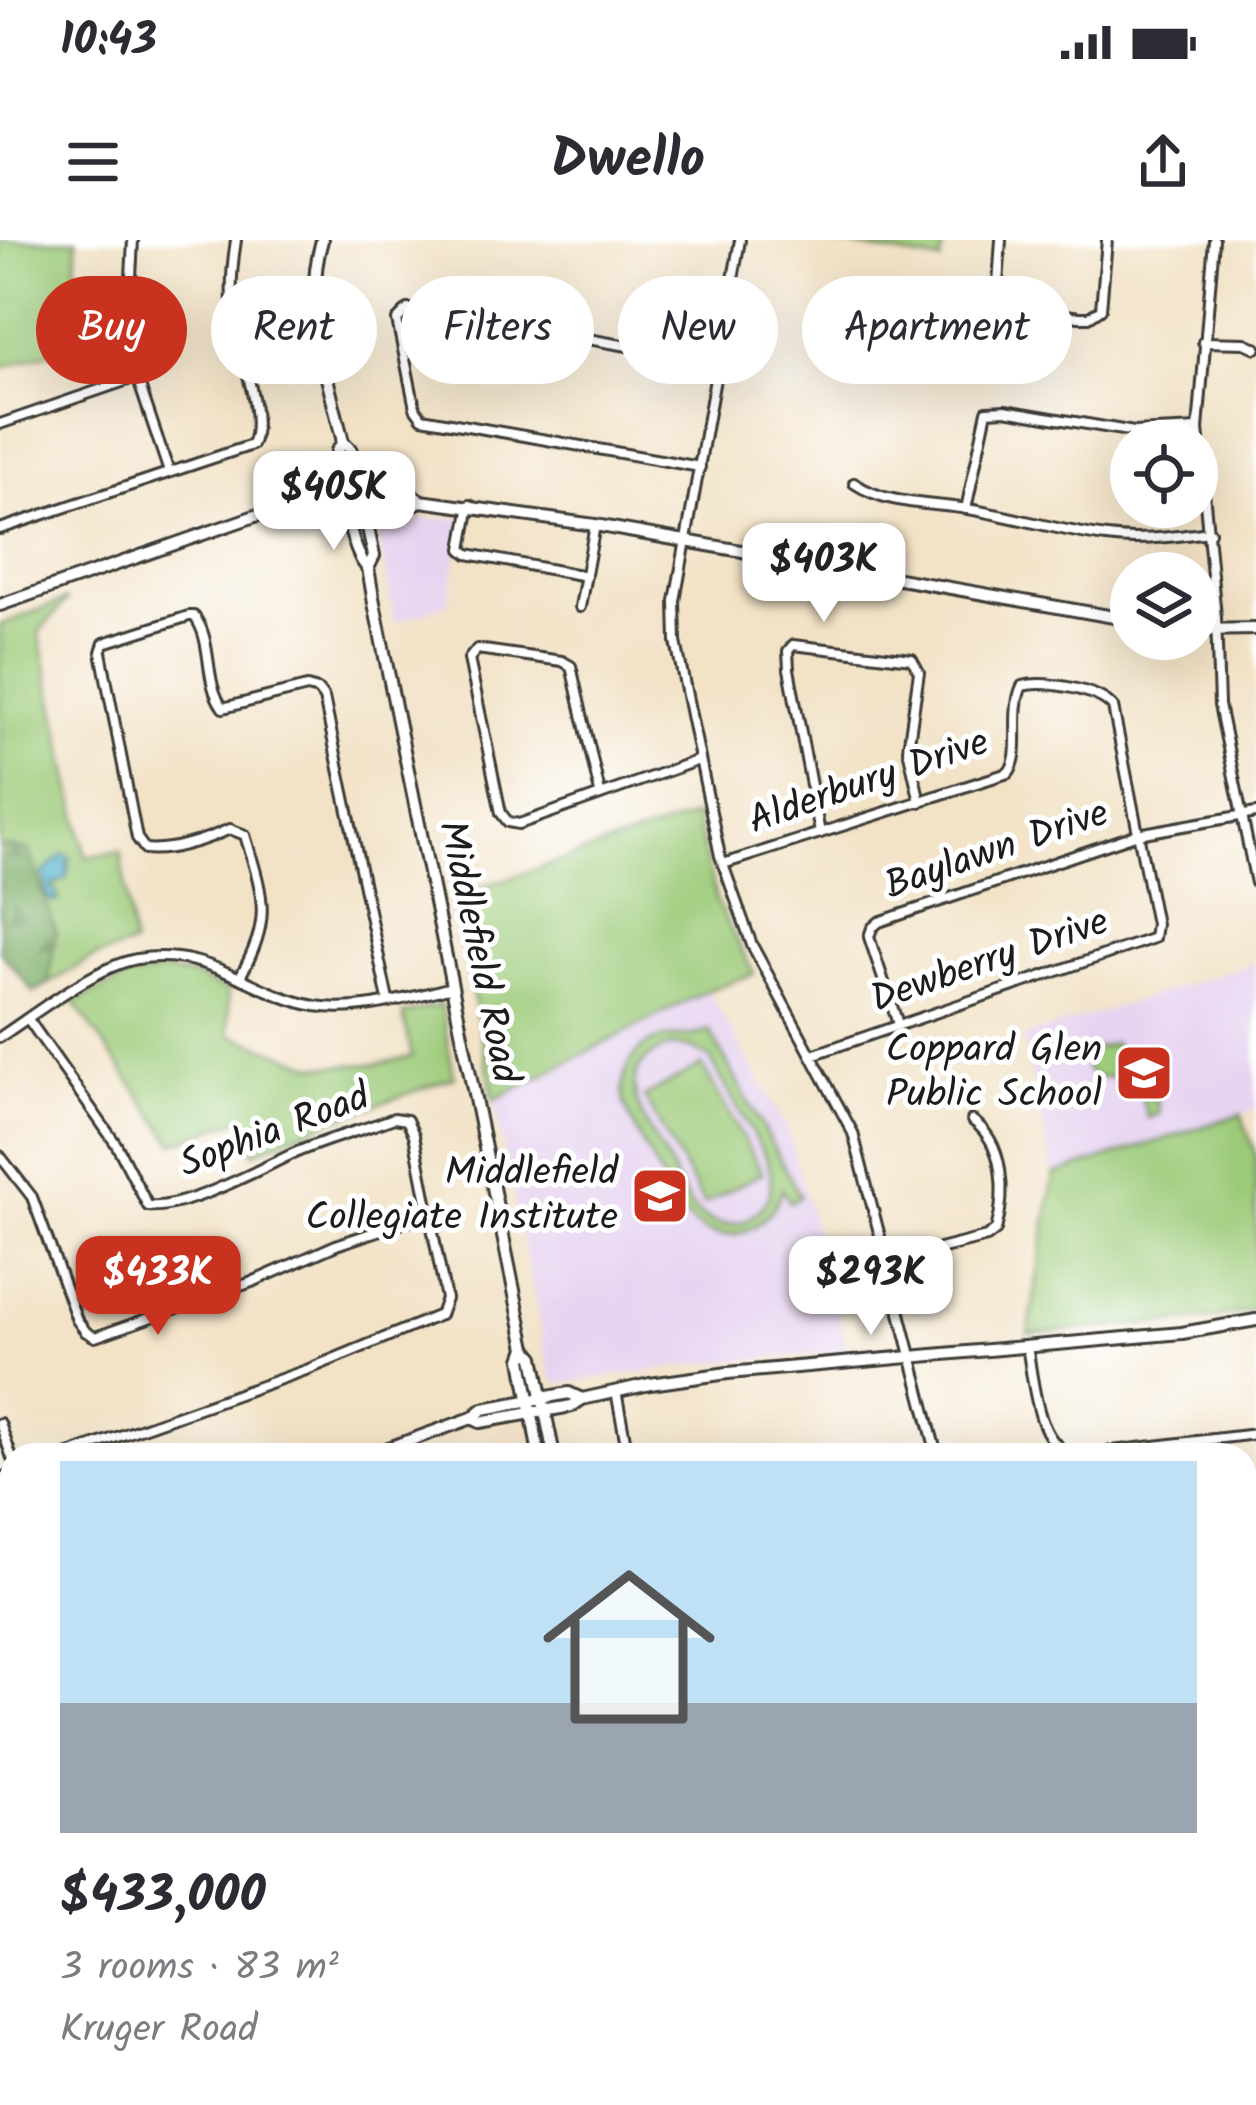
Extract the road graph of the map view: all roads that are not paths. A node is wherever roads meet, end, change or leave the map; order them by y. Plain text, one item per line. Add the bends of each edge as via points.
1 (133, 240) edge
2 (236, 240) edge
3 (322, 240) edge
4 (740, 240) edge
5 (1000, 240) edge
6 (1107, 240) edge
7 (1214, 240) edge
8 (131, 276) edge
9 (734, 276) edge
10 (1203, 342) junction
11 (618, 344) edge
12 (1256, 348) edge
13 (116, 384) edge
14 (138, 384) edge
15 (714, 384) edge
16 (1199, 420) edge
17 (0, 424) edge
18 (1110, 428) edge
19 (343, 442) junction
20 (700, 467) junction
21 (169, 472) junction
22 (854, 483) dead end
23 (361, 494) junction
24 (345, 496) junction
25 (422, 500) junction
26 (470, 504) junction
27 (364, 508) junction
28 (287, 509) junction
29 (966, 509) junction
30 (348, 510) junction
31 (595, 525) junction
32 (1210, 528) edge
33 (0, 529) edge
34 (1210, 532) junction
35 (685, 541) junction
36 (1211, 552) edge
37 (368, 568) junction
38 (586, 576) junction
39 (0, 605) edge
40 (580, 608) dead end
41 (1110, 616) edge
42 (1256, 629) edge
43 (1218, 632) edge
44 (1218, 660) edge
45 (699, 760) junction
46 (600, 793) junction
47 (920, 802) junction
48 (1256, 813) edge
49 (1242, 815) junction
50 (820, 833) junction
51 (1138, 834) junction
52 (723, 864) junction
53 (1256, 883) edge
54 (241, 975) junction
55 (455, 987) junction
56 (388, 1000) junction
57 (28, 1018) junction
58 (898, 1024) junction
59 (0, 1037) edge
60 (812, 1055) junction
61 (973, 1120) dead end
62 (0, 1156) edge
63 (428, 1214) junction
64 (889, 1262) junction
65 (1256, 1320) edge
66 (1027, 1347) junction
67 (912, 1358) junction
68 (616, 1391) junction
69 (536, 1398) junction
70 (581, 1399) junction
71 (539, 1413) junction
72 (472, 1418) junction
73 (1256, 1434) edge
74 (101, 1443) edge
75 (402, 1443) edge
76 (539, 1443) edge
77 (550, 1443) edge
78 (626, 1443) edge
79 (934, 1443) edge
80 (1054, 1443) edge
81 (1179, 1443) edge

1 - 8 street
2 - 21 street via 233,317 256,436 253,445
3 - 19 street, Middlefield Road via 312,298
4 - 9 street
5 - 6 street via 997,298 1079,317 1101,309
7 - 10 street
10 - 12 street
10 - 16 street
11 - 20 street via 418,309 397,320 422,418
13 - 17 street
14 - 21 street
15 - 20 street
18 - 29 street via 987,411
19 - 23 street, Middlefield Road
19 - 24 street, Middlefield Road via 337,451
20 - 35 street
21 - 33 street
22 - 29 street via 908,502
23 - 24 street
23 - 25 street via 408,492
23 - 27 street, Middlefield Road
24 - 28 street
24 - 30 street, Middlefield Road
25 - 26 street
25 - 27 street
26 - 31 street
26 - 38 street via 462,549 468,554
27 - 30 street
27 - 37 street, Middlefield Road via 374,556
28 - 30 street via 299,516
28 - 39 street
29 - 34 street via 1108,537
30 - 37 street, Middlefield Road
31 - 35 street
31 - 38 street
32 - 34 street
34 - 36 street
35 - 41 street
35 - 45 street via 674,619
37 - 55 street, Middlefield Road
38 - 40 street
42 - 43 street
44 - 49 street
45 - 46 street
45 - 52 street
46 - 46 street via 571,666 477,649 470,668 504,820 519,824
47 - 50 street, Alderbury Drive
47 - 50 street via 908,749 919,672 912,659 793,645 789,669
47 - 51 street, Alderbury Drive via 1012,769 1017,697 1037,682 1111,702
48 - 49 street, Baylawn Drive
49 - 51 street, Baylawn Drive
49 - 53 street
50 - 52 street, Alderbury Drive
51 - 58 street, Dewberry Drive via 1154,938
51 - 58 street, Baylawn Drive via 879,922 869,937
52 - 60 street via 752,945
54 - 56 street via 319,1006
54 - 56 street via 264,917 245,835 230,829 145,849 101,652 104,643 190,616 202,626 224,708 307,687 324,698
54 - 57 street via 190,959 137,959
55 - 56 street
55 - 69 street, Middlefield Road via 522,1359
57 - 59 street
57 - 63 street, Sophia Road via 116,1144 148,1206 400,1118 414,1135
58 - 60 street, Dewberry Drive
60 - 64 street via 853,1133
61 - 64 street via 985,1128 1000,1165 996,1230
62 - 63 street via 32,1197 77,1319 95,1337
63 - 74 street, Sophia Road via 446,1299 440,1315
64 - 67 street
65 - 66 street
66 - 67 street
66 - 80 street
67 - 68 street
67 - 79 street
68 - 70 street
68 - 78 street
69 - 70 street
69 - 71 street, Middlefield Road
69 - 72 street
70 - 71 street
71 - 72 street
71 - 76 street, Middlefield Road
71 - 77 street, Middlefield Road
72 - 75 street
73 - 81 street

